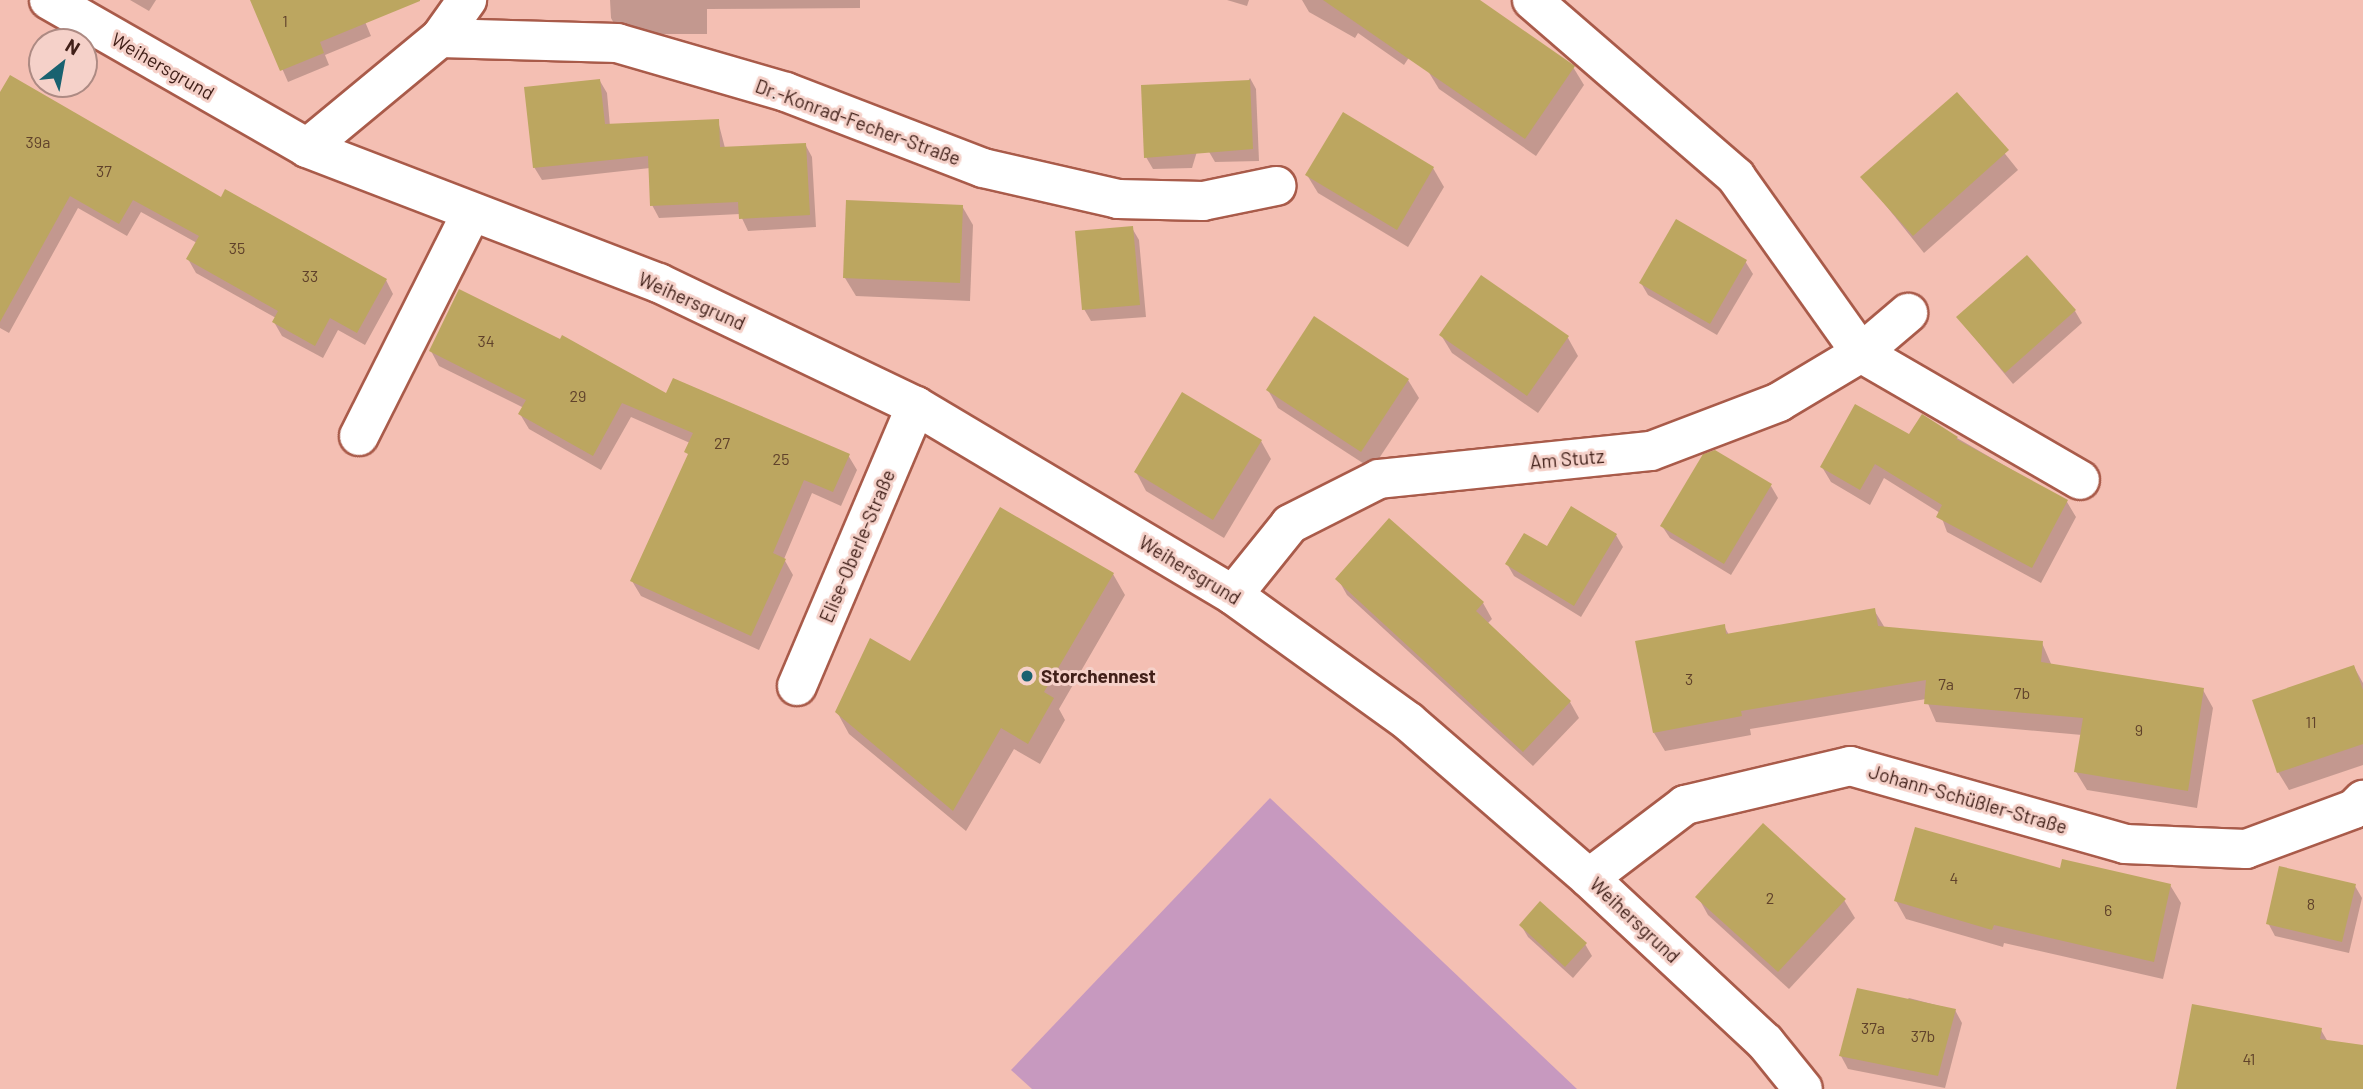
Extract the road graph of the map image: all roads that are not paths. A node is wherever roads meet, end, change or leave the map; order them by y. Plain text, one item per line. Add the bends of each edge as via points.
1 (49, 0) edge
2 (467, 0) edge
3 (1532, 0) edge
4 (440, 38) junction
5 (307, 148) junction
6 (1276, 186) dead end
7 (470, 215) junction
8 (1908, 313) dead end
9 (1861, 353) junction
10 (916, 406) junction
11 (359, 436) dead end
12 (2080, 480) dead end
13 (1233, 595) junction
14 (797, 686) dead end
15 (2363, 800) edge
16 (1590, 878) junction
17 (1803, 1089) edge

1 - 5 street, Weihersgrund
2 - 4 street
3 - 9 street via 1736,177
4 - 5 street
4 - 6 street, Dr.-Konrad-Fecher-Straße via 617,43 786,92 983,168 1118,199 1203,201
5 - 7 street, Weihersgrund
7 - 10 street, Weihersgrund via 659,283
7 - 11 street
8 - 9 street, Am Stutz
9 - 12 street
9 - 13 street, Am Stutz via 1779,402 1651,451 1379,479 1290,524
10 - 13 street, Weihersgrund
10 - 14 street, Elise-Oberle-Straße
13 - 16 street, Weihersgrund via 1409,722
15 - 16 street, Johann-Schüßler-Straße via 2354,809 2246,849 2125,844 1850,766 1685,805
16 - 17 street, Weihersgrund via 1765,1042

